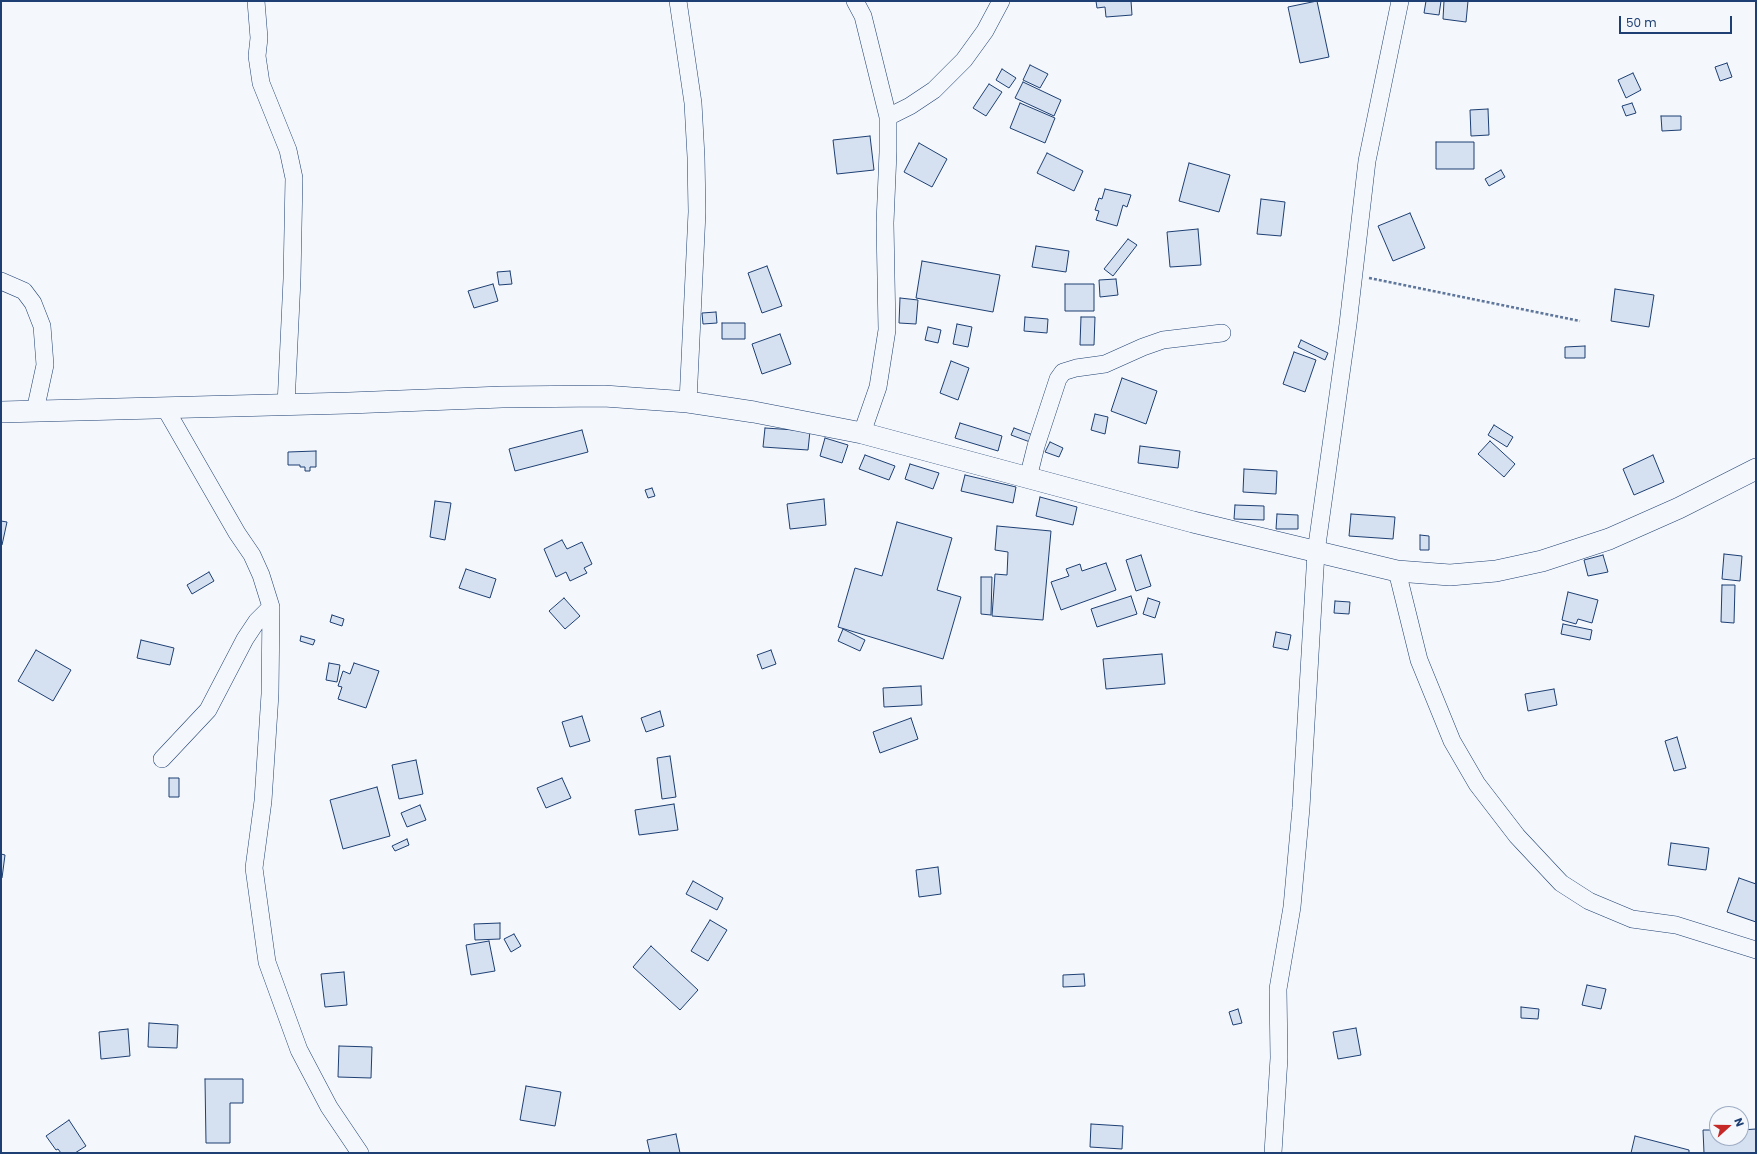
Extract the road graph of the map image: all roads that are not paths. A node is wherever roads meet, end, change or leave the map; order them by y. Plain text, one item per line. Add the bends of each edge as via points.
1 (256, 1) edge
2 (678, 1) edge
3 (855, 1) edge
4 (1001, 1) edge
5 (1400, 1) edge
6 (888, 117) junction
7 (1, 281) edge
8 (1222, 333) dead end
9 (688, 402) junction
10 (286, 405) junction
11 (165, 408) junction
12 (35, 411) junction
13 (1, 412) edge
14 (862, 433) junction
15 (1756, 469) edge
16 (1028, 478) junction
17 (1316, 552) junction
18 (1397, 571) junction
19 (271, 607) junction
20 (162, 760) dead end
21 (1756, 950) edge
22 (360, 1153) edge
23 (1273, 1153) edge

1 - 10 street via 259,38 257,56 261,83 288,150 294,178
2 - 9 street via 693,103 696,165 697,212
3 - 6 street via 863,16
4 - 6 street via 985,32 964,60 934,90
5 - 17 street via 1367,161
6 - 14 street via 885,223 887,330 878,387
7 - 12 street via 24,291 33,303 42,326 45,365
8 - 16 street via 1163,340 1105,364 1063,372 1058,379
9 - 10 main road via 604,396
9 - 14 main road
10 - 11 main road
11 - 12 main road
11 - 19 street via 252,555
12 - 13 main road
14 - 16 main road
15 - 18 main road via 1679,508 1609,539 1542,561 1450,575
16 - 17 main road
17 - 18 main road
17 - 23 street via 1292,907 1278,989 1279,1058
18 - 21 street via 1419,660 1452,741 1477,784 1517,836 1561,883 1589,901 1632,919 1676,925
19 - 20 street via 257,621 245,639 208,710
19 - 22 street via 269,709 254,868 267,962 299,1050 329,1107

